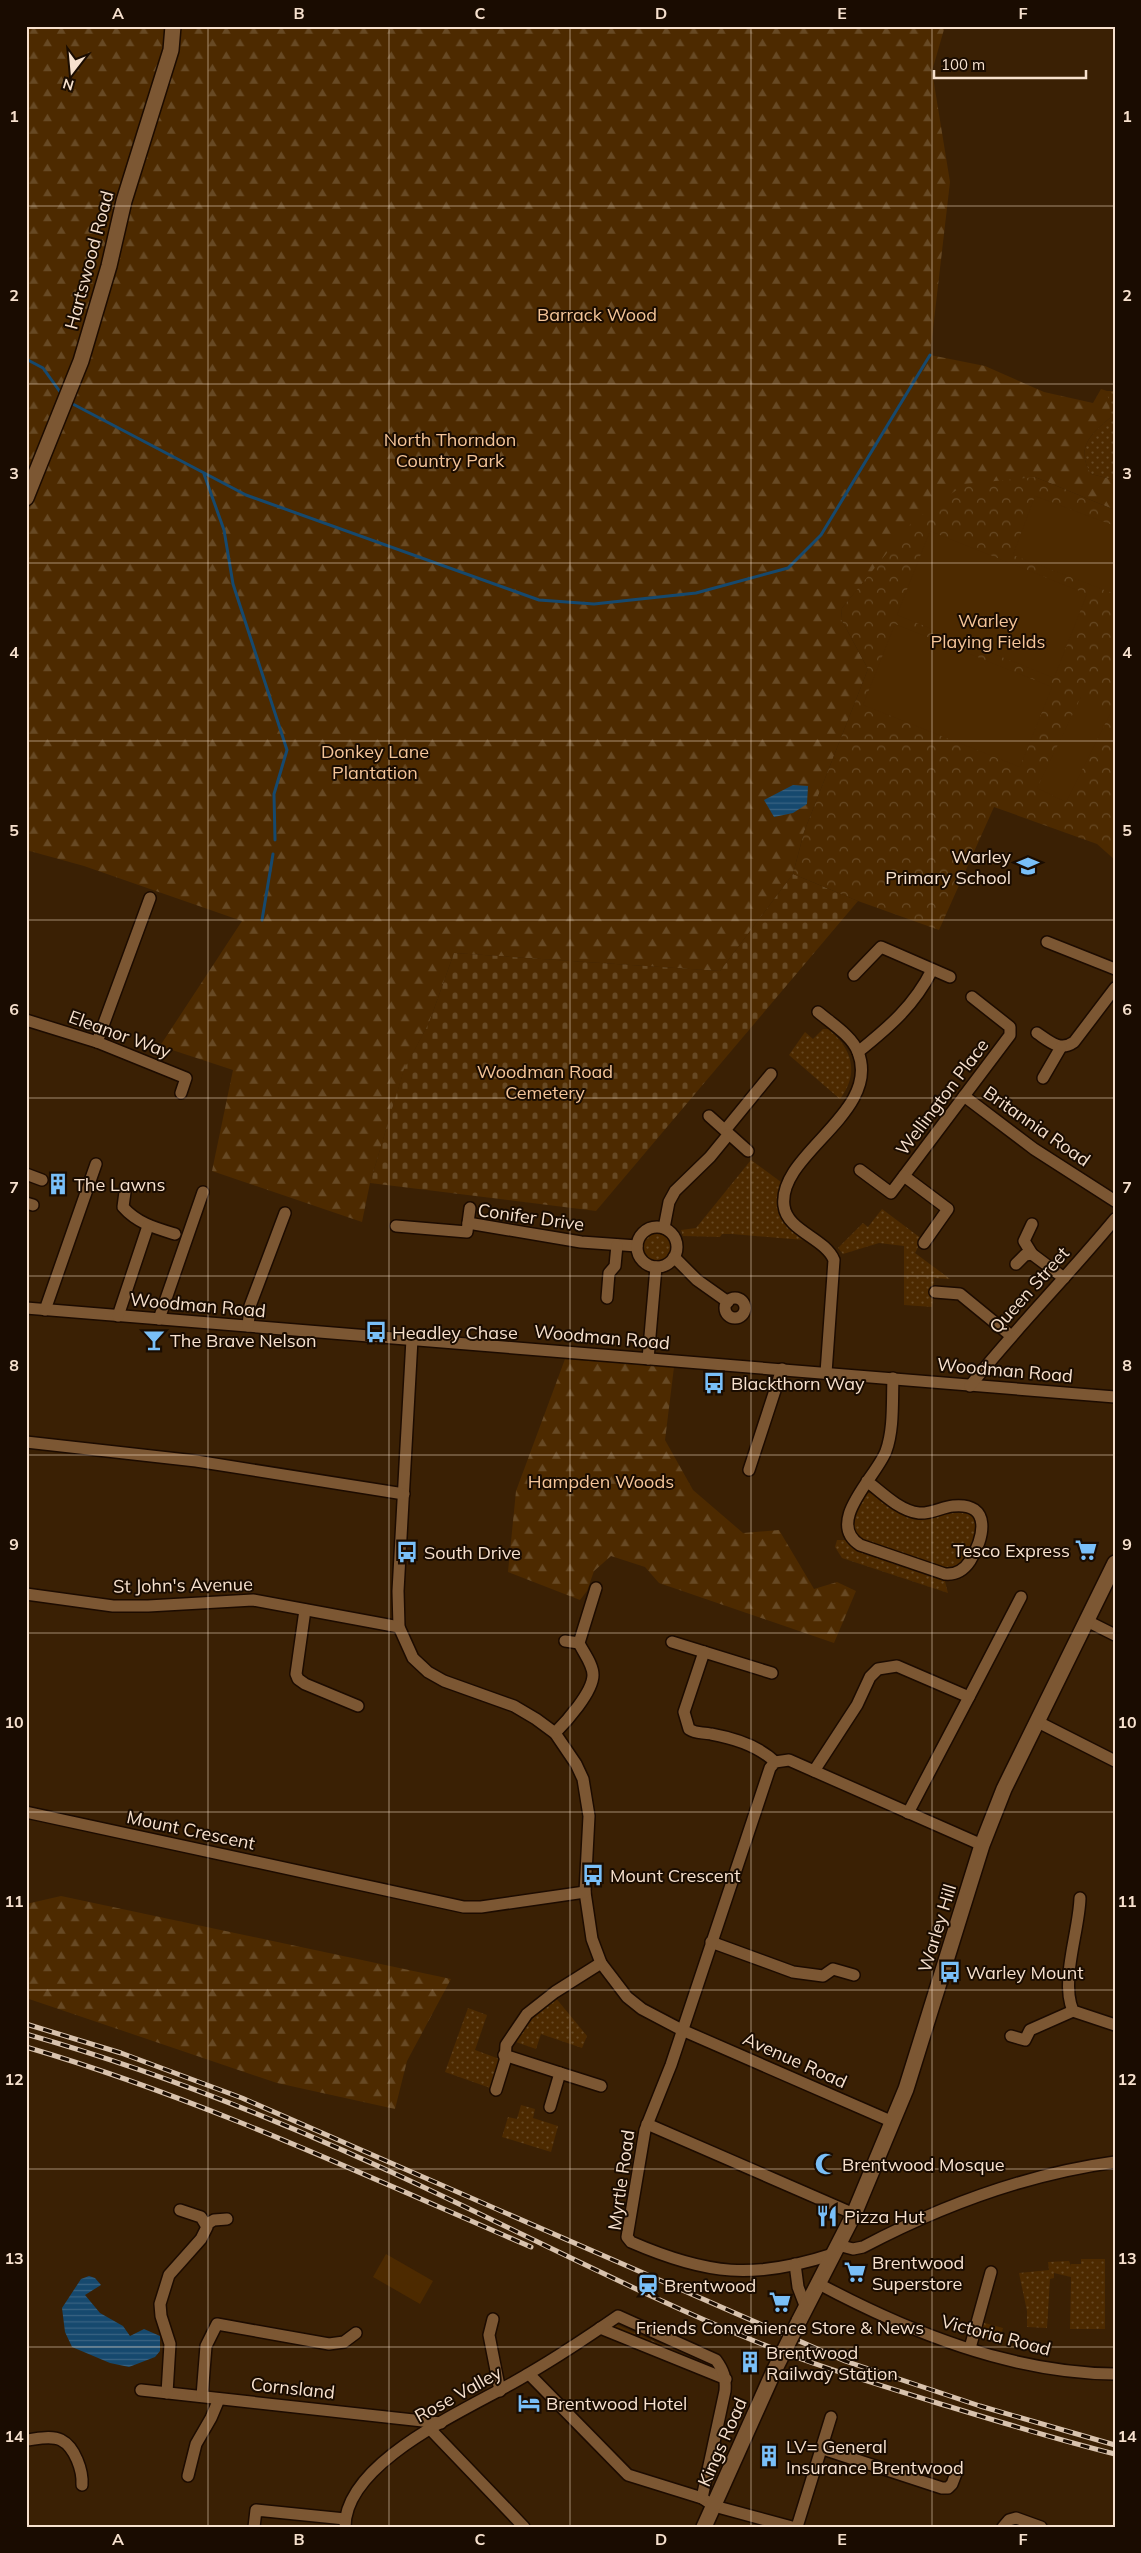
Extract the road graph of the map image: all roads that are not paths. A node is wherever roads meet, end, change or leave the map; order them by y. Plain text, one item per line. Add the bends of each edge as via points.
1 (173, 26) edge
2 (26, 498) edge
3 (150, 898) dead end
4 (1047, 942) dead end
5 (1115, 969) edge
6 (932, 970) junction
7 (854, 975) dead end
8 (950, 977) dead end
9 (1115, 988) edge
10 (972, 997) dead end
11 (818, 1012) dead end
12 (26, 1020) edge
13 (1037, 1033) dead end
14 (97, 1042) junction
15 (1061, 1047) junction
16 (858, 1052) junction
17 (771, 1074) dead end
18 (1044, 1078) dead end
19 (181, 1093) dead end
20 (964, 1096) junction
21 (709, 1116) dead end
22 (727, 1132) junction
23 (748, 1151) dead end
24 (96, 1164) dead end
25 (860, 1170) dead end
26 (26, 1174) edge
27 (904, 1176) junction
28 (42, 1180) dead end
29 (126, 1192) dead end
30 (203, 1192) dead end
31 (1115, 1201) edge
32 (470, 1208) dead end
33 (285, 1214) dead end
34 (1115, 1219) edge
35 (1032, 1224) dead end
36 (148, 1226) junction
37 (396, 1226) dead end
38 (664, 1228) junction
39 (467, 1232) junction
40 (175, 1234) dead end
41 (924, 1243) dead end
42 (617, 1245) junction
43 (636, 1246) junction
44 (1032, 1254) junction
45 (674, 1257) junction
46 (1016, 1264) dead end
47 (656, 1267) junction
48 (1064, 1278) junction
49 (935, 1292) dead end
50 (607, 1298) dead end
51 (728, 1302) dead end
52 (26, 1308) edge
53 (45, 1310) junction
54 (118, 1316) junction
55 (159, 1319) junction
56 (248, 1326) junction
57 (1010, 1334) junction
58 (412, 1339) junction
59 (648, 1359) junction
60 (782, 1369) junction
61 (826, 1373) junction
62 (893, 1378) junction
63 (970, 1386) junction
64 (1113, 1394) edge
65 (26, 1442) edge
66 (749, 1470) dead end
67 (866, 1482) junction
68 (404, 1494) junction
69 (1115, 1563) edge
70 (596, 1588) dead end
71 (26, 1594) edge
72 (1021, 1597) dead end
73 (304, 1610) junction
74 (1087, 1621) junction
75 (399, 1627) junction
76 (1115, 1635) edge
77 (564, 1641) dead end
78 (672, 1642) dead end
79 (579, 1643) junction
80 (704, 1652) junction
81 (772, 1673) dead end
82 (969, 1698) junction
83 (353, 1701) dead end
84 (1036, 1721) junction
85 (555, 1734) junction
86 (1115, 1761) edge
87 (775, 1762) junction
88 (814, 1771) junction
89 (26, 1812) edge
90 (908, 1813) junction
91 (982, 1845) junction
92 (585, 1892) junction
93 (1080, 1898) dead end
94 (711, 1942) junction
95 (601, 1963) junction
96 (854, 1975) dead end
97 (1073, 2011) junction
98 (1115, 2025) edge
99 (682, 2030) junction
100 (1011, 2036) dead end
101 (504, 2055) junction
102 (560, 2073) junction
103 (601, 2086) dead end
104 (496, 2090) dead end
105 (550, 2107) dead end
106 (893, 2122) junction
107 (648, 2124) junction
108 (1115, 2162) edge
109 (180, 2210) dead end
110 (854, 2214) junction
111 (227, 2219) dead end
112 (207, 2224) junction
113 (836, 2250) junction
114 (794, 2264) junction
115 (991, 2272) dead end
116 (820, 2284) junction
117 (802, 2315) junction
118 (493, 2319) dead end
119 (600, 2328) junction
120 (356, 2333) dead end
121 (970, 2348) junction
122 (774, 2371) joint
123 (529, 2374) junction
124 (1115, 2374) edge
125 (726, 2379) junction
126 (141, 2390) dead end
127 (500, 2391) junction
128 (167, 2392) junction
129 (202, 2396) junction
130 (219, 2398) junction
131 (831, 2417) dead end
132 (442, 2423) junction
133 (431, 2430) junction
134 (26, 2440) edge
135 (820, 2448) junction
136 (957, 2471) dead end
137 (188, 2476) dead end
138 (82, 2485) dead end
139 (708, 2502) junction
140 (345, 2523) edge
141 (773, 2525) edge
142 (254, 2527) edge
143 (524, 2527) edge
144 (704, 2527) edge
145 (792, 2527) edge
146 (797, 2527) edge
147 (1003, 2527) edge
148 (1041, 2527) edge

1 - 2 main road, Hartswood Road via 171,50 124,200 109,266 81,361
3 - 14 street
4 - 5 street
6 - 7 street via 881,947
6 - 8 street
6 - 16 street via 893,1025
9 - 15 street via 1074,1042 1068,1047
10 - 20 street, Wellington Place via 1012,1030
11 - 16 street
12 - 14 street, Eleanor Way
13 - 15 street
14 - 19 street, Eleanor Way via 186,1078
15 - 18 street
16 - 61 street via 860,1081 850,1105 792,1173 783,1193 784,1208 790,1219 831,1252 834,1260
17 - 22 street
20 - 27 street, Wellington Place
20 - 31 street, Britannia Road via 1034,1148
21 - 22 street
22 - 23 street
22 - 38 street via 710,1157 675,1191 669,1202
24 - 53 street
25 - 27 street, Wellington Place via 891,1194
26 - 28 street
27 - 41 street via 948,1209
29 - 36 street via 123,1207
30 - 55 street
32 - 39 street
33 - 56 street via 250,1306
34 - 48 street, Queen Street
35 - 44 street via 1024,1241
36 - 40 street
36 - 54 street
37 - 39 street, Conifer Drive
38 - 43 street via 646,1230
38 - 45 street via 676,1238 678,1246
39 - 42 street, Conifer Drive
42 - 43 street, Conifer Drive
42 - 50 street via 615,1266 609,1273
43 - 47 street via 644,1263
44 - 46 street via 1025,1255
44 - 48 street
45 - 47 street via 670,1263
45 - 51 street via 697,1280
47 - 59 street
48 - 57 street, Queen Street
49 - 57 street via 960,1294
52 - 53 street, Woodman Road
53 - 54 street, Woodman Road
54 - 55 street, Woodman Road
55 - 56 street, Woodman Road
56 - 58 street, Woodman Road
57 - 63 street, Queen Street
58 - 59 street, Woodman Road
58 - 68 street
59 - 60 street, Woodman Road
60 - 61 street, Woodman Road
60 - 66 street
61 - 62 street, Woodman Road
62 - 63 street, Woodman Road
62 - 67 street via 886,1450
63 - 64 street, Woodman Road
65 - 68 street via 196,1461
67 - 67 street via 849,1517 848,1531 854,1542 944,1574 959,1572 969,1562 983,1532 982,1520 975,1512 958,1506 927,1513 911,1511
68 - 75 street
69 - 74 main road, Warley Hill
70 - 79 street
71 - 73 street, St John's Avenue via 114,1606 254,1600
72 - 82 street
73 - 75 street, St John's Avenue
73 - 83 street via 298,1679
74 - 76 street
74 - 84 main road, Warley Hill
75 - 85 street via 413,1658 428,1672 514,1706
77 - 79 street
78 - 80 street
79 - 85 street via 592,1668 590,1688
80 - 81 street
80 - 87 street via 684,1712 689,1729 750,1746
82 - 88 street via 897,1666 874,1665 850,1717
82 - 90 street
84 - 86 street
84 - 91 main road, Warley Hill
85 - 92 street via 576,1764 587,1798
87 - 88 street via 789,1760
87 - 94 street via 770,1768
88 - 90 street
89 - 92 street, Mount Crescent via 464,1907 481,1908
90 - 91 street
91 - 106 main road, Warley Hill
92 - 95 street via 590,1931
93 - 97 street via 1067,1987
94 - 96 street via 793,1972 823,1976 833,1969
94 - 99 street
95 - 99 street via 627,1997 642,2009
95 - 101 street via 527,2014 508,2041
97 - 98 street
97 - 100 street via 1030,2030 1024,2040
99 - 106 street, Avenue Road
99 - 107 street
101 - 102 street
101 - 104 street
102 - 103 street
102 - 105 street
106 - 110 main road, Warley Hill
107 - 110 street
107 - 114 street, Myrtle Road via 627,2237 631,2242 677,2260 722,2271 766,2270
108 - 113 street, Myrtle Road via 1054,2173 986,2194 863,2247
109 - 112 street via 192,2213
110 - 113 main road, Warley Hill
111 - 112 street
112 - 128 street via 201,2239 169,2275 160,2304 170,2344
113 - 114 street, Myrtle Road
113 - 116 main road, Warley Hill
114 - 117 street
115 - 121 street
116 - 117 main road, Warley Hill
116 - 121 street, Victoria Road via 860,2306
117 - 122 main road, Warley Hill, bridge
118 - 127 street via 489,2334
119 - 123 street, Rose Valley
119 - 125 street
119 - 125 street, Rose Valley via 618,2316 716,2360
120 - 129 street via 344,2342 329,2344 217,2324 206,2346
121 - 124 street, Victoria Road via 1032,2364
122 - 139 main road, Kings Road
123 - 127 street, Rose Valley
123 - 139 street via 628,2475
125 - 139 street
126 - 128 street, Cornsland
127 - 132 street, Rose Valley
128 - 129 street, Cornsland
129 - 130 street, Cornsland
130 - 132 street, Cornsland
130 - 137 street via 196,2444
131 - 135 street
132 - 133 street, Rose Valley
133 - 140 street, Rose Valley via 403,2446 374,2469 355,2494
133 - 143 street
134 - 138 street via 51,2438 67,2444 81,2471
135 - 136 street via 942,2488 952,2484
135 - 146 street
139 - 141 street
139 - 144 main road, Kings Road
140 - 142 street via 256,2510
141 - 145 street
147 - 148 street via 1016,2518

